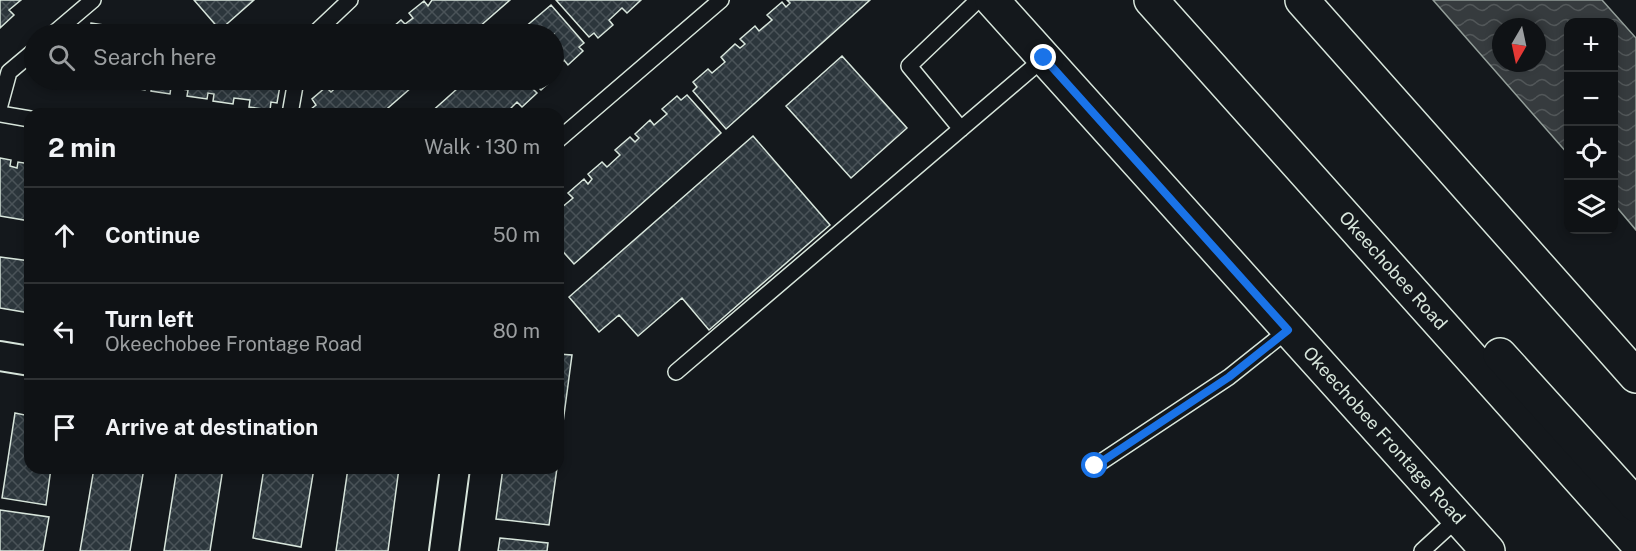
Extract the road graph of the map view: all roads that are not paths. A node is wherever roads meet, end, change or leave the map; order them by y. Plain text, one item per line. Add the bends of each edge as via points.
1 (93, 0) edge
2 (350, 0) edge
3 (721, 0) edge
4 (978, 0) edge
5 (992, 0) edge
6 (1151, 0) edge
7 (1302, 0) edge
8 (65, 24) edge
9 (325, 24) edge
10 (1044, 58) junction
11 (24, 59) edge
12 (294, 90) edge
13 (0, 105) edge
14 (291, 108) edge
15 (0, 114) edge
16 (24, 118) edge
17 (961, 129) junction
18 (564, 135) edge
19 (1311, 177) junction
20 (1288, 330) junction
21 (0, 356) edge
22 (24, 360) edge
23 (676, 372) dead end
24 (1636, 376) edge
25 (1095, 466) dead end
26 (454, 474) edge
27 (1636, 505) edge
28 (1458, 518) junction
29 (1636, 542) edge
30 (444, 551) edge
31 (1422, 551) edge
32 (1488, 551) edge

1 - 8 lane
2 - 9 lane
3 - 18 lane
4 - 17 lane via 909,66
5 - 10 main road, Okeechobee Frontage Road
6 - 19 main road, Okeechobee Road
7 - 24 main road
10 - 17 lane
10 - 20 main road, Okeechobee Frontage Road
11 - 13 lane via 9,72
12 - 14 lane
15 - 16 lane
17 - 23 lane
19 - 27 main road via 1423,270
19 - 29 main road, Okeechobee Road
20 - 25 lane via 1229,377
20 - 28 main road, Okeechobee Frontage Road
21 - 22 street
26 - 30 street
28 - 31 lane
28 - 32 main road, Okeechobee Frontage Road

